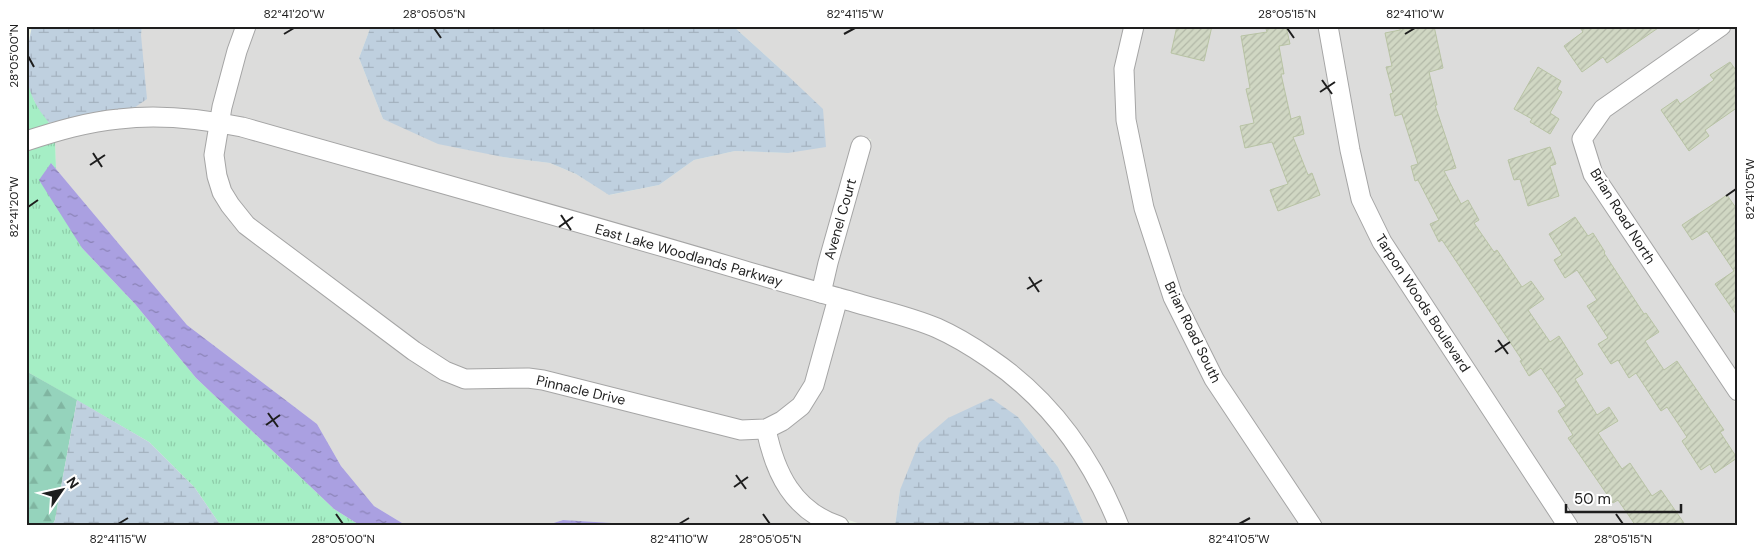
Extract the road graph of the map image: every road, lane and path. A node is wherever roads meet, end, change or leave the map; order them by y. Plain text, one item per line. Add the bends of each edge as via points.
1 (246, 26) edge
2 (1134, 26) edge
3 (1328, 26) edge
4 (1721, 26) edge
5 (218, 122) junction
6 (26, 142) edge
7 (861, 146) dead end
8 (830, 295) junction
9 (1738, 391) edge
10 (766, 429) junction
11 (839, 526) edge
12 (1119, 526) edge
13 (1312, 526) edge
14 (1568, 526) edge

1 - 5 street, Pinnacle Drive
2 - 13 street, Brian Road South via 1124,68 1126,120 1144,208 1173,297 1214,379
3 - 14 street, Tarpon Woods Boulevard via 1362,199 1382,242
4 - 9 street, Brian Road North via 1603,109 1582,139 1593,174
5 - 6 street, East Lake Woodlands Parkway via 121,119 62,130
5 - 8 street, East Lake Woodlands Parkway
5 - 10 street, Pinnacle Drive via 214,155 217,176 222,192 246,224 445,371 465,379 543,380 741,430
7 - 8 street, Avenel Court via 828,263
8 - 10 street, Pinnacle Drive via 814,385 800,406
8 - 12 street, East Lake Woodlands Parkway via 937,328 989,358 1022,382 1048,408 1074,442 1108,496
10 - 11 street via 774,463 794,496 825,521

